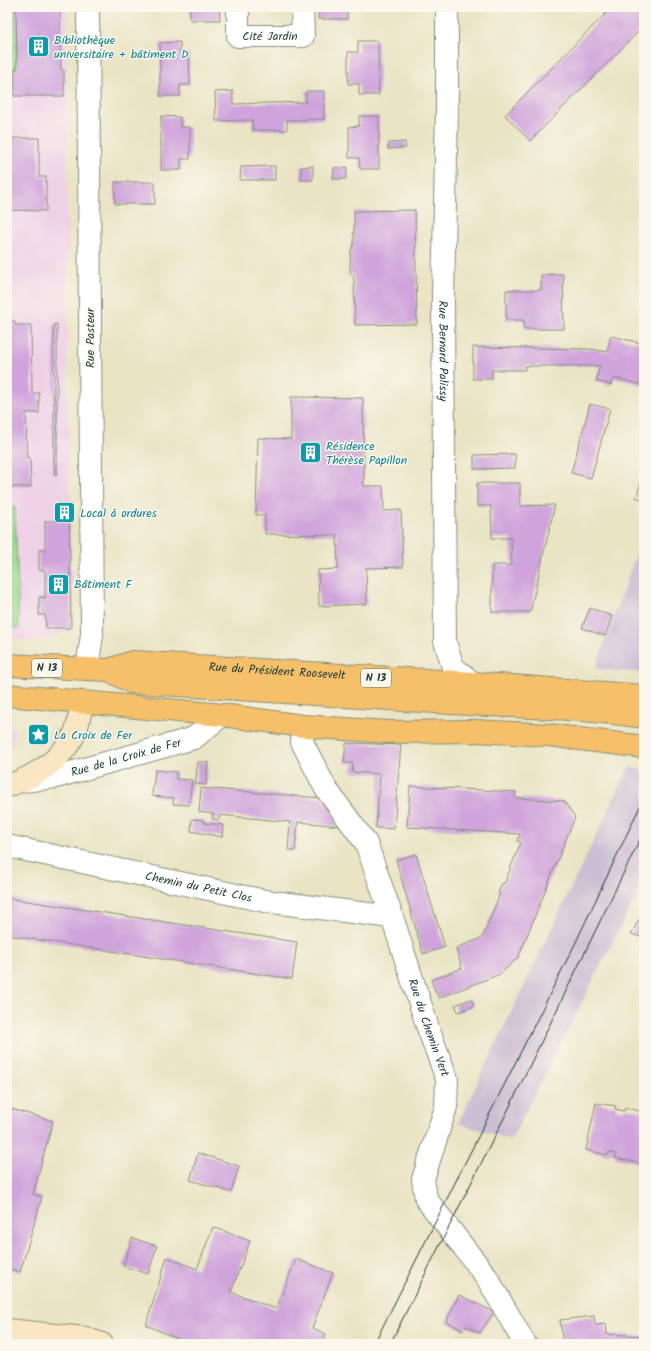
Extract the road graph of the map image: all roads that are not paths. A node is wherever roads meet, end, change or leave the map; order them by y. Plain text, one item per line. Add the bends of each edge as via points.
1 (88, 7) edge
2 (238, 7) edge
3 (302, 7) edge
4 (447, 7) edge
5 (7, 665) edge
6 (87, 668) junction
7 (109, 670) junction
8 (473, 684) junction
9 (7, 695) edge
10 (644, 696) edge
11 (82, 702) junction
12 (222, 715) junction
13 (644, 717) edge
14 (303, 726) junction
15 (644, 729) edge
16 (644, 747) edge
17 (15, 784) edge
18 (7, 846) edge
19 (392, 918) junction
20 (7, 1330) edge
21 (102, 1344) edge
22 (525, 1344) edge

1 - 6 street, Rue Pasteur via 92,635
2 - 3 street, Cité Jardin via 238,36 303,36
4 - 8 street, Rue Bernard Palissy via 443,299 445,641 453,667
5 - 6 main road, Rue du Président Roosevelt / N 13
6 - 7 main road, Rue du Président Roosevelt / N 13
6 - 11 main road
7 - 8 main road, Rue du Président Roosevelt / N 13 via 133,662
7 - 13 main road via 131,682 548,707
8 - 10 main road, Rue du Président Roosevelt / N 13
9 - 11 main road
11 - 12 main road
11 - 17 street, Rue de la Croix de Fer via 75,734 62,753 44,769
12 - 14 main road
12 - 15 main road via 289,714 408,719 483,714 522,715
12 - 17 street, Rue de la Croix de Fer via 194,738 56,777
14 - 16 main road via 388,732 475,731 548,735
14 - 19 street, Rue du Chemin Vert via 302,742 326,789 366,843
18 - 19 street, Chemin du Petit Clos via 265,901
19 - 22 street, Rue du Chemin Vert via 447,1079 446,1107 423,1179 426,1199 486,1276
20 - 21 street via 85,1338

